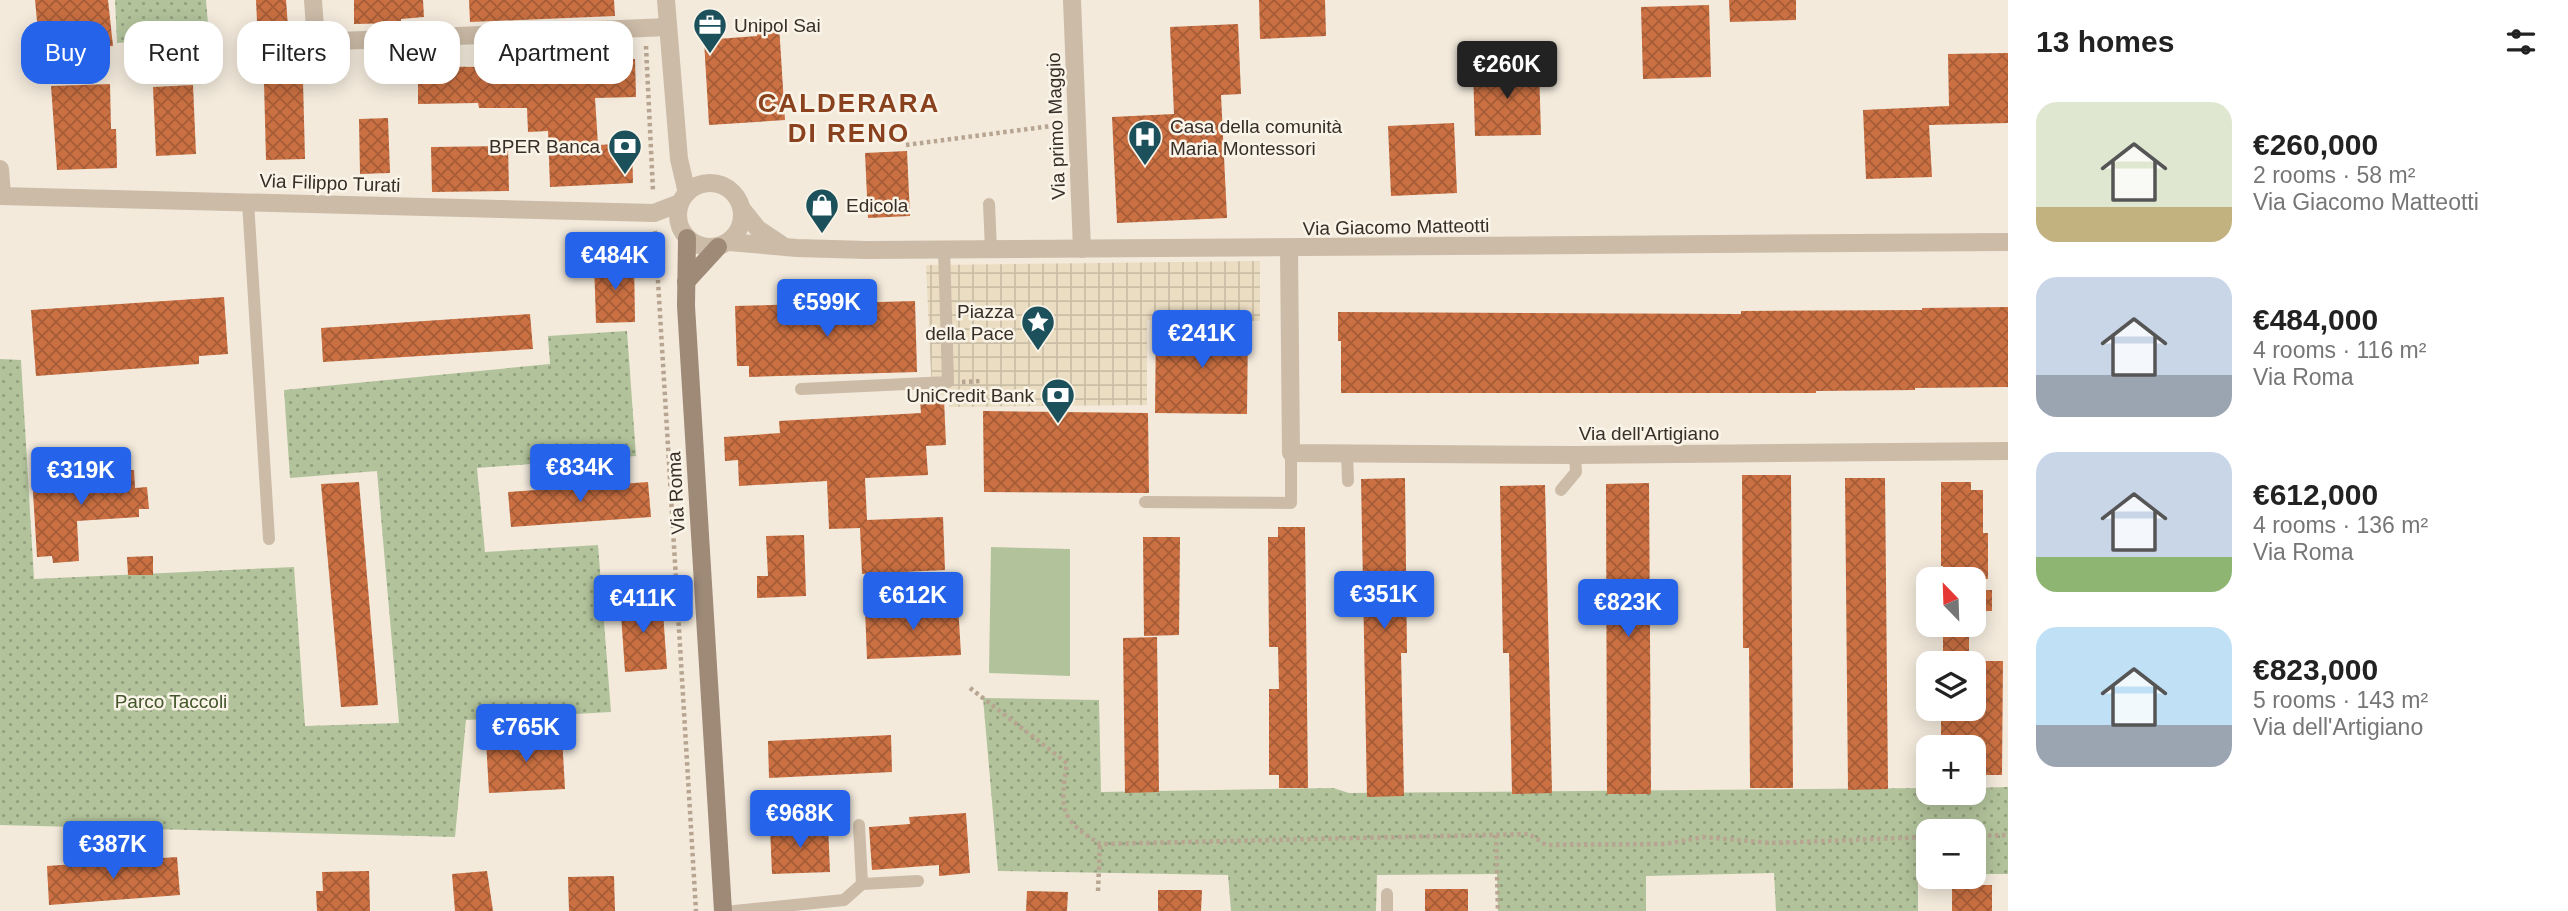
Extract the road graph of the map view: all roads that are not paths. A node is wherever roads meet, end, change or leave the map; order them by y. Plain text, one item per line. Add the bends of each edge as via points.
1 (313, 0) edge
2 (666, 0) edge
3 (1072, 0) edge
4 (668, 27) junction
5 (679, 149) junction
6 (0, 169) edge
7 (710, 183) junction
8 (1, 196) edge
9 (683, 198) junction
10 (248, 202) junction
11 (989, 204) dead end
12 (742, 209) junction
13 (657, 222) junction
14 (683, 231) junction
15 (2008, 242) edge
16 (724, 244) junction
17 (785, 247) junction
18 (944, 249) junction
19 (991, 249) junction
20 (1082, 249) junction
21 (1289, 249) junction
22 (686, 282) junction
23 (801, 389) dead end
24 (2008, 451) edge
25 (1291, 453) junction
26 (1347, 453) junction
27 (1575, 455) junction
28 (1348, 481) dead end
29 (1561, 491) dead end
30 (1145, 502) dead end
31 (269, 539) dead end
32 (859, 825) dead end
33 (918, 881) dead end
34 (862, 884) junction
35 (1387, 894) dead end
36 (723, 911) edge
37 (734, 911) edge
38 (1387, 911) edge

1 - 4 street via 316,42
2 - 4 street
3 - 20 street, Via primo Maggio
4 - 5 street
5 - 7 street
5 - 9 street
6 - 8 street
7 - 9 street
7 - 12 street via 727,188
8 - 10 street, Via Filippo Turati
9 - 13 street, Via Filippo Turati
9 - 14 street
10 - 13 street, Via Filippo Turati
10 - 31 lane
11 - 19 lane
12 - 16 street via 741,227
12 - 17 street via 758,229
13 - 14 street, Via Filippo Turati
14 - 16 street via 707,248
14 - 22 street, Via Roma
15 - 21 street, Via Giacomo Matteotti
16 - 17 street, Via Giacomo Matteotti
16 - 22 street
17 - 18 street, Via Giacomo Matteotti
18 - 19 street, Via Giacomo Matteotti
18 - 23 lane via 948,382
19 - 20 street, Via Giacomo Matteotti
20 - 21 street, Via Giacomo Matteotti
21 - 25 street
22 - 36 street, Via Roma
24 - 27 street, Via dell'Artigiano
25 - 26 street, Via dell'Artigiano
25 - 30 lane via 1291,503
26 - 27 street, Via dell'Artigiano
26 - 28 lane
27 - 29 lane via 1576,472
32 - 34 lane
33 - 34 lane
34 - 37 lane via 844,900
35 - 38 lane

